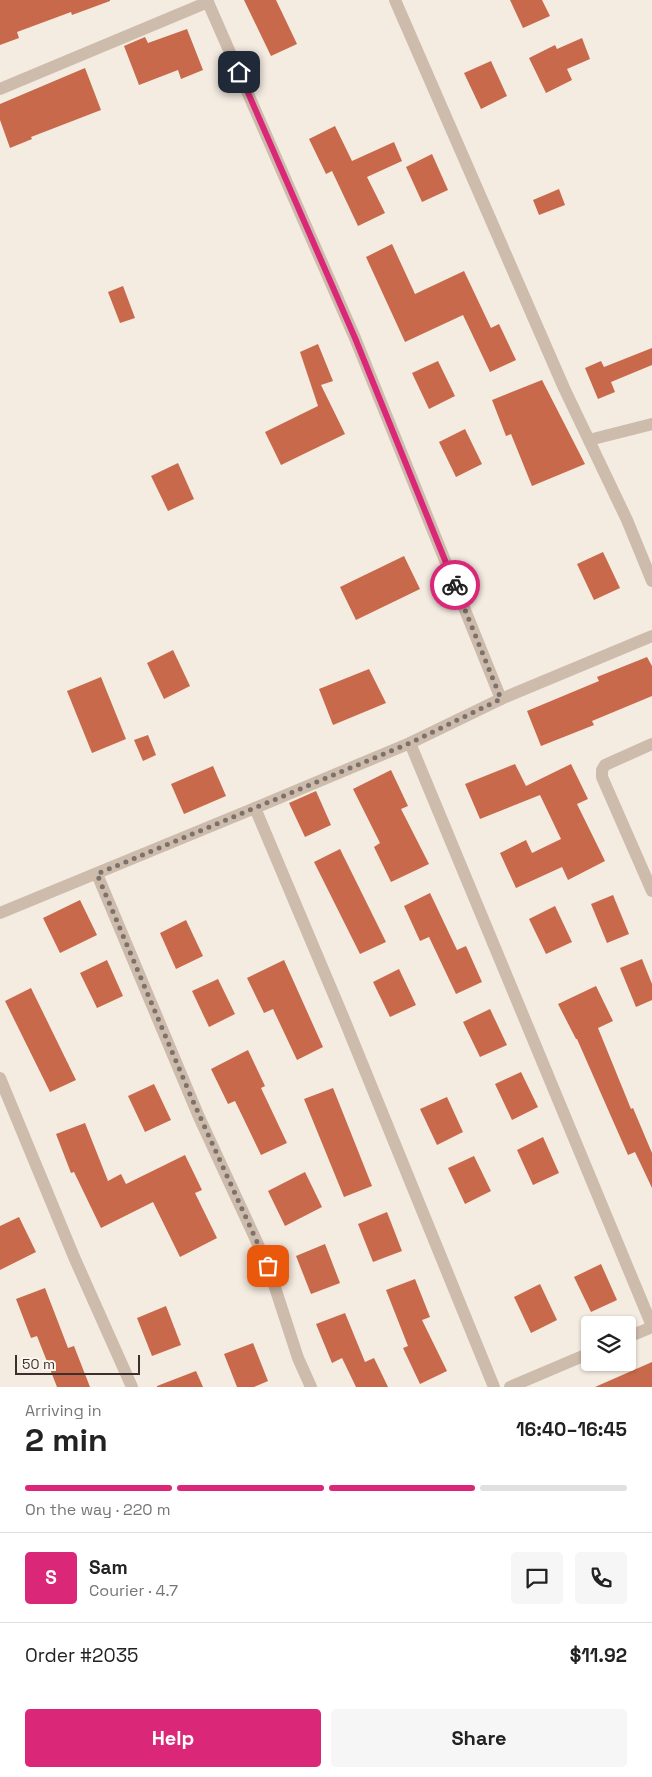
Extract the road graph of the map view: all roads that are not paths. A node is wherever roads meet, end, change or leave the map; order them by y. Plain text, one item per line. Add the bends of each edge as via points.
1 (395, 0) edge
2 (208, 1) edge
3 (0, 89) edge
4 (652, 424) edge
5 (589, 440) junction
6 (652, 581) edge
7 (652, 636) edge
8 (501, 699) junction
9 (410, 743) junction
10 (652, 744) edge
11 (255, 808) junction
12 (97, 874) junction
13 (652, 891) edge
14 (0, 914) edge
15 (0, 1078) edge
16 (652, 1327) edge
17 (636, 1334) edge
18 (581, 1357) edge
19 (132, 1387) edge
20 (311, 1387) edge
21 (494, 1387) edge
22 (510, 1387) edge

1 - 5 street
2 - 3 street
2 - 8 street via 355,338
4 - 5 street
5 - 6 street via 628,520
7 - 8 street
8 - 9 street
9 - 11 street
9 - 16 street
10 - 13 street via 606,764 602,770 602,777
11 - 12 street
11 - 21 street
12 - 14 street
12 - 20 street via 188,1090 268,1266 298,1358
15 - 19 street
16 - 17 street
18 - 22 street

